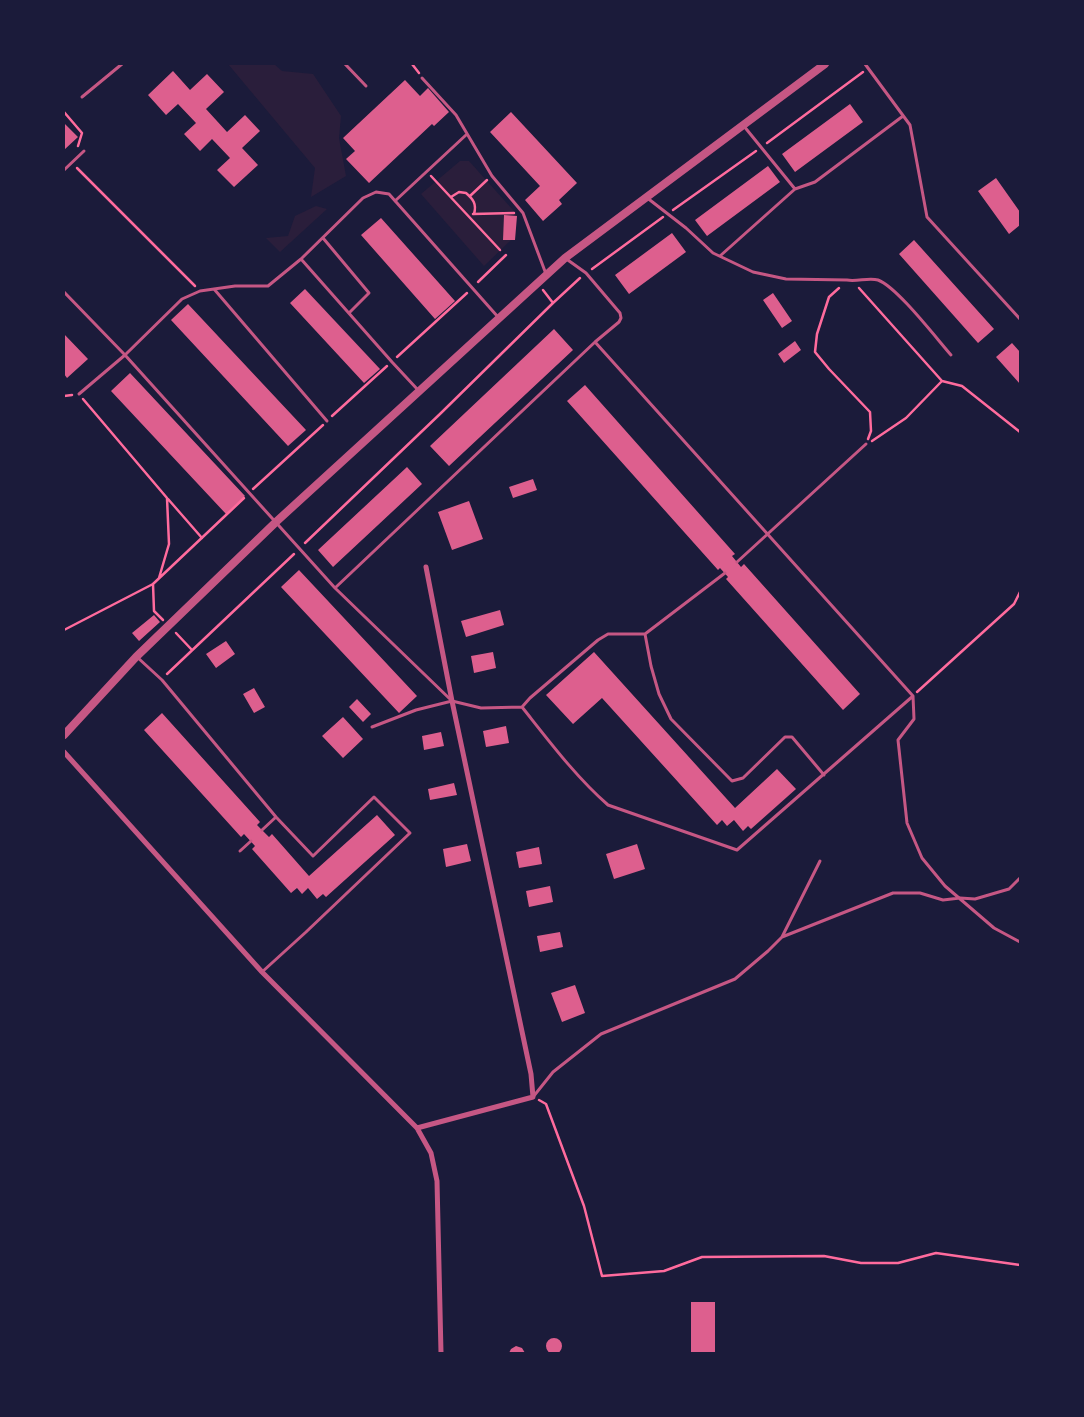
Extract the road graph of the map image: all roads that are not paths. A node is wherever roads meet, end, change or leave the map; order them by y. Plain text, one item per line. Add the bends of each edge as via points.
1 (122, 64) edge
2 (346, 64) edge
3 (825, 64) edge
4 (865, 64) edge
5 (422, 78) dead end
6 (366, 86) dead end
7 (82, 97) dead end
8 (904, 116) junction
9 (743, 125) junction
10 (466, 135) junction
11 (84, 151) dead end
12 (64, 170) edge
13 (795, 189) junction
14 (646, 197) junction
15 (395, 201) junction
16 (323, 238) junction
17 (720, 256) junction
18 (565, 258) junction
19 (301, 259) junction
20 (546, 275) junction
21 (213, 289) junction
22 (64, 292) edge
23 (349, 313) junction
24 (499, 318) junction
25 (1020, 319) edge
26 (595, 342) junction
27 (125, 354) junction
28 (951, 355) dead end
29 (420, 392) junction
30 (79, 394) road end
31 (327, 421) road end
32 (866, 444) road end
33 (277, 521) junction
34 (767, 535) junction
35 (737, 562) dead end
36 (426, 567) dead end
37 (725, 573) dead end
38 (335, 588) junction
39 (646, 634) junction
40 (137, 656) junction
41 (913, 696) junction
42 (452, 701) junction
43 (522, 707) junction
44 (372, 727) dead end
45 (64, 735) edge
46 (64, 752) edge
47 (824, 775) junction
48 (276, 818) junction
49 (262, 830) dead end
50 (251, 841) dead end
51 (240, 851) dead end
52 (820, 861) dead end
53 (1020, 878) edge
54 (960, 898) junction
55 (782, 937) junction
56 (1020, 942) edge
57 (262, 972) junction
58 (533, 1097) junction
59 (417, 1128) junction
60 (441, 1353) edge

1 - 7 lane
2 - 6 lane
3 - 9 street
4 - 8 lane
5 - 10 lane via 456,115
8 - 13 lane via 816,182
8 - 25 lane via 910,125 927,217
9 - 13 lane
9 - 14 street
10 - 15 lane
10 - 20 lane via 492,176 523,213
11 - 12 lane
13 - 17 lane
14 - 17 lane
14 - 18 street
15 - 16 lane via 389,194 376,192 363,198
15 - 24 lane
16 - 19 lane
16 - 23 lane via 369,293
17 - 28 lane via 753,272 786,279 876,279 891,287
18 - 20 street
18 - 26 lane via 586,273 620,312 619,322
19 - 21 lane via 268,286
19 - 23 lane
20 - 24 street
21 - 27 lane via 182,299
21 - 31 lane
22 - 27 lane
23 - 29 lane
24 - 29 street
26 - 34 lane
26 - 38 lane
27 - 30 lane
27 - 33 lane
29 - 33 street
32 - 34 lane
33 - 38 lane
33 - 40 street
34 - 35 lane
34 - 41 lane
36 - 42 street
37 - 39 lane
38 - 42 lane
39 - 43 lane via 608,634
39 - 47 lane via 659,694 671,719 732,781 743,778 785,738 792,738
40 - 45 street
40 - 48 lane via 162,680
41 - 47 lane
41 - 54 lane via 914,719 898,740 907,824 922,858 944,886
42 - 43 lane via 481,708
42 - 44 lane via 416,710
42 - 58 street via 531,1074
43 - 47 lane via 563,758 608,805 737,850
46 - 57 street
48 - 49 lane
48 - 57 lane via 312,856 374,797 410,833
50 - 51 lane
52 - 55 lane
53 - 54 lane via 1009,889 975,899
54 - 55 lane via 943,900 920,893 893,893
54 - 56 lane via 994,928
55 - 58 lane via 735,979 601,1034 553,1072
57 - 59 street
58 - 59 street
59 - 60 street via 431,1153 437,1181

